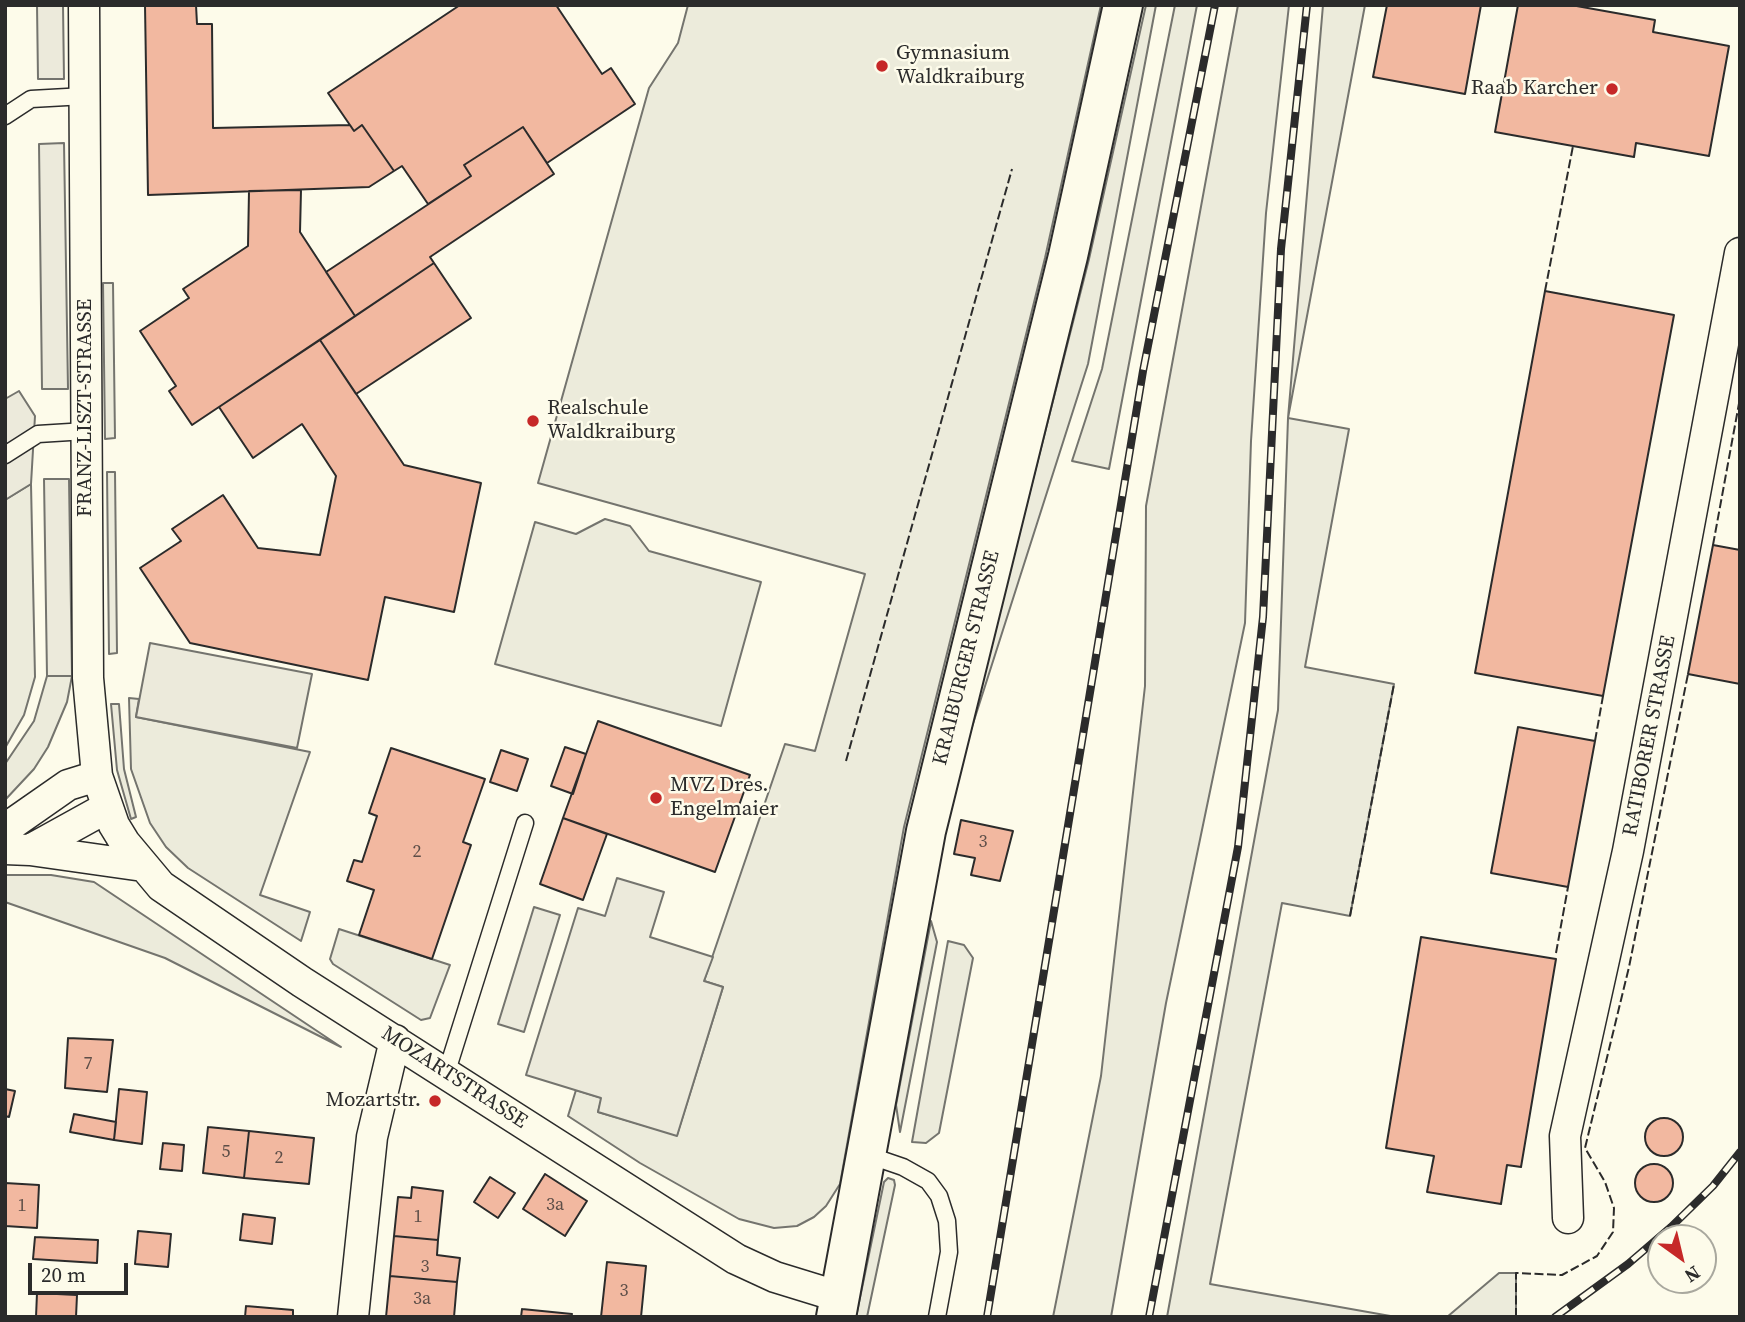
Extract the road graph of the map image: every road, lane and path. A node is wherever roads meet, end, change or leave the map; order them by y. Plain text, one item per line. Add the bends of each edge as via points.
1 (84, 5) edge
2 (1123, 5) edge
3 (85, 96) junction
4 (5, 116) edge
5 (1740, 253) edge
6 (86, 431) junction
7 (5, 455) edge
8 (97, 776) junction
9 (106, 808) junction
10 (525, 823) dead end
11 (5, 829) edge
12 (18, 849) edge
13 (143, 866) junction
14 (395, 1040) junction
15 (446, 1074) junction
16 (868, 1155) junction
17 (1568, 1218) dead end
18 (838, 1307) edge
19 (353, 1317) edge
20 (937, 1317) edge

1 - 3 street, FRANZ-LISZT-STRASSE
2 - 16 main road, KRAIBURGER STRASSE via 1068,256 926,831
3 - 4 lane via 31,99
3 - 6 street, FRANZ-LISZT-STRASSE
5 - 17 street, RATIBORER STRASSE via 1628,851 1565,1136
6 - 7 lane via 38,434
6 - 8 street, FRANZ-LISZT-STRASSE via 88,678
8 - 9 street, FRANZ-LISZT-STRASSE
8 - 11 street via 68,785
9 - 12 street
9 - 13 street, MOZARTSTRASSE
10 - 15 lane
12 - 13 street
13 - 14 street, MOZARTSTRASSE via 182,902
14 - 15 street, MOZARTSTRASSE
14 - 19 street via 372,1137
15 - 18 street, MOZARTSTRASSE via 736,1259
16 - 18 main road, KRAIBURGER STRASSE
16 - 20 lane via 928,1181 939,1196 949,1252

